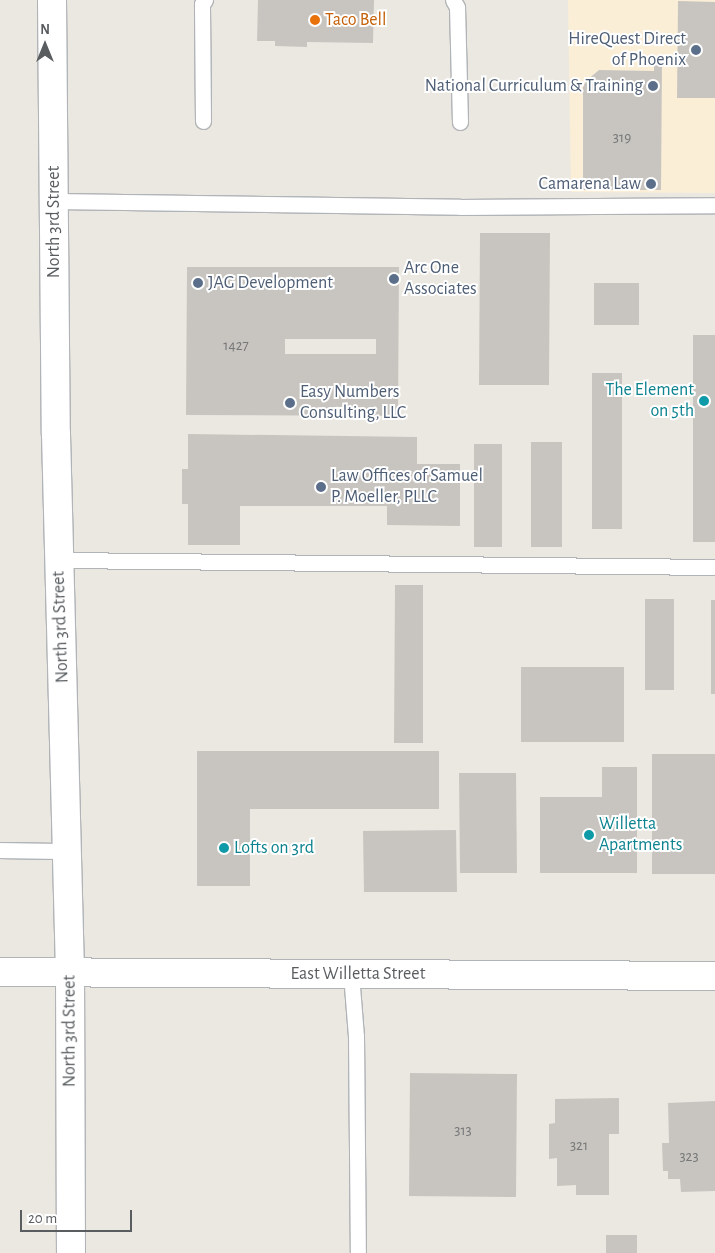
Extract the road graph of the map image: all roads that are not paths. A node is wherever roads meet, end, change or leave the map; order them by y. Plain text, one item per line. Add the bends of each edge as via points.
1 (52, 0) edge
2 (205, 0) edge
3 (453, 0) edge
4 (203, 120) dead end
5 (460, 122) dead end
6 (54, 201) junction
7 (715, 205) edge
8 (59, 560) junction
9 (715, 567) edge
10 (0, 850) edge
11 (67, 851) junction
12 (0, 972) edge
13 (70, 972) junction
14 (351, 974) junction
15 (715, 976) edge
16 (71, 1253) edge
17 (358, 1253) edge

1 - 6 street, North 3rd Street
2 - 4 lane via 202,4
3 - 5 lane via 457,7
6 - 7 lane via 460,207
6 - 8 street, North 3rd Street
8 - 9 lane
8 - 11 street, North 3rd Street
10 - 11 lane
11 - 13 street, North 3rd Street
12 - 13 street, East Willetta Street
13 - 14 street, East Willetta Street
13 - 16 street, North 3rd Street
14 - 15 street, East Willetta Street
14 - 17 lane via 356,1036

